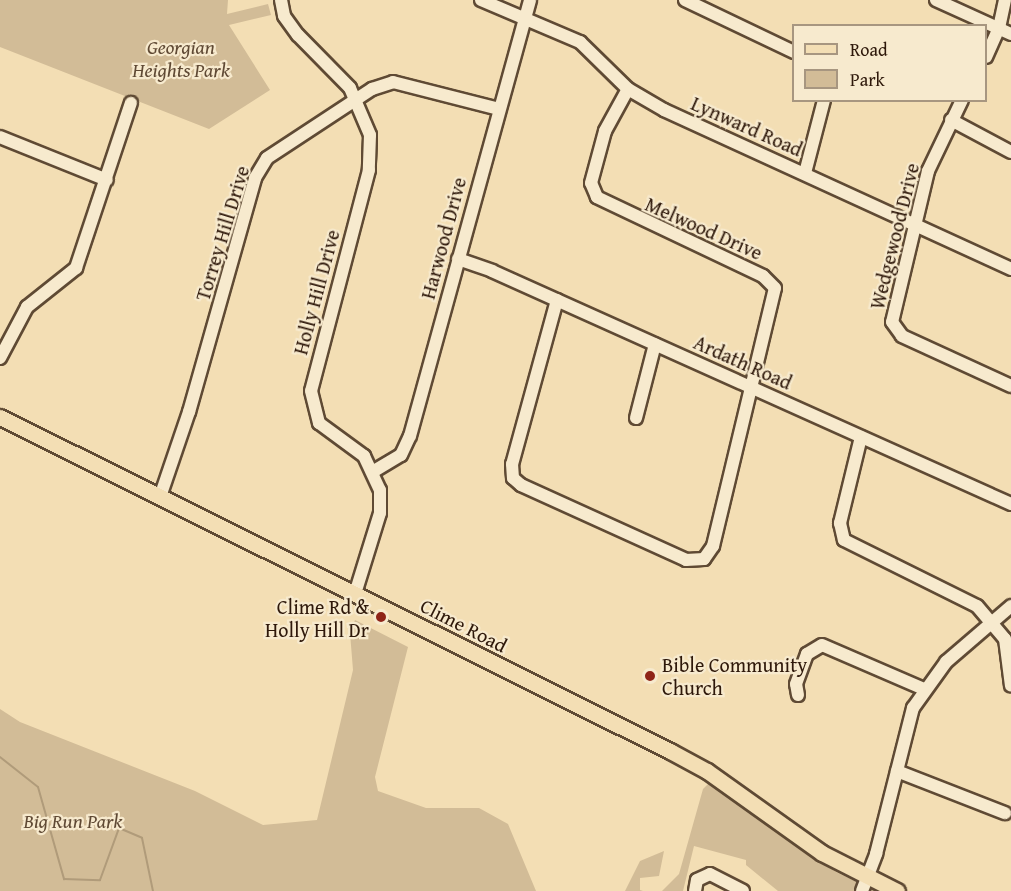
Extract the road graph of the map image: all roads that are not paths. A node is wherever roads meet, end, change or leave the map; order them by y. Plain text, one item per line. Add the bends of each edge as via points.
1 (281, 0) edge
2 (481, 0) edge
3 (530, 0) edge
4 (685, 0) edge
5 (936, 0) edge
6 (1005, 0) edge
7 (525, 19) junction
8 (999, 28) junction
9 (1011, 34) edge
10 (792, 51) edge
11 (987, 55) edge
12 (628, 89) junction
13 (356, 99) junction
14 (823, 102) edge
15 (961, 102) edge
16 (131, 103) dead end
17 (499, 109) junction
18 (951, 120) junction
19 (0, 137) edge
20 (1011, 152) edge
21 (805, 174) junction
22 (106, 180) junction
23 (914, 224) junction
24 (458, 260) junction
25 (1011, 269) edge
26 (557, 300) junction
27 (655, 344) junction
28 (0, 358) edge
29 (1011, 386) edge
30 (752, 387) junction
31 (0, 417) edge
32 (636, 418) dead end
33 (861, 437) junction
34 (374, 471) junction
35 (160, 497) junction
36 (1011, 504) edge
37 (355, 594) junction
38 (1011, 606) edge
39 (992, 623) junction
40 (1011, 686) edge
41 (924, 689) junction
42 (798, 695) dead end
43 (897, 771) junction
44 (1005, 813) dead end
45 (865, 884) edge
46 (696, 885) edge
47 (743, 891) edge
48 (897, 891) edge

1 - 13 street, Holly Hill Drive via 284,16 297,35 335,71
2 - 7 street, Lynward Road
3 - 7 street, Harwood Drive
4 - 10 street
5 - 8 street
6 - 8 street
7 - 12 street, Lynward Road via 590,49
7 - 17 street, Harwood Drive
8 - 9 street
8 - 11 street
12 - 21 street, Lynward Road via 664,110
12 - 30 street, Melwood Drive via 604,131 592,188 607,205 770,280 775,297
13 - 17 street, Torrey Hill Drive via 393,82
13 - 34 street, Holly Hill Drive via 370,135 369,170 312,380 311,402 319,423 364,456
13 - 35 street, Torrey Hill Drive via 267,158 255,178 189,412
14 - 21 street
15 - 18 street, Wedgewood Drive
16 - 22 street
17 - 24 street, Harwood Drive
18 - 20 street
18 - 23 street, Wedgewood Drive via 928,171
19 - 22 street
21 - 23 street, Lynward Road
22 - 28 street via 76,268 27,307
23 - 25 street, Lynward Road
23 - 29 street, Wedgewood Drive via 893,328
24 - 26 street, Ardath Road
24 - 34 street, Harwood Drive via 410,436 401,455
26 - 27 street, Ardath Road
26 - 30 street, Melwood Drive via 512,465 513,478 520,486 686,560 704,559 713,546
27 - 30 street, Ardath Road
27 - 32 street
30 - 33 street, Ardath Road
31 - 35 main road, Clime Road
33 - 36 street, Ardath Road
33 - 39 street via 840,523 844,540 964,597
34 - 37 street via 380,490 380,513
35 - 37 main road, Clime Road
37 - 45 main road, Clime Road via 682,757
38 - 39 street
39 - 40 street via 1007,646
39 - 41 street via 946,662
41 - 42 street via 822,645 807,654 796,684
41 - 43 street via 914,708
43 - 44 street
43 - 45 street
45 - 48 main road, Clime Road
46 - 47 street via 710,874

